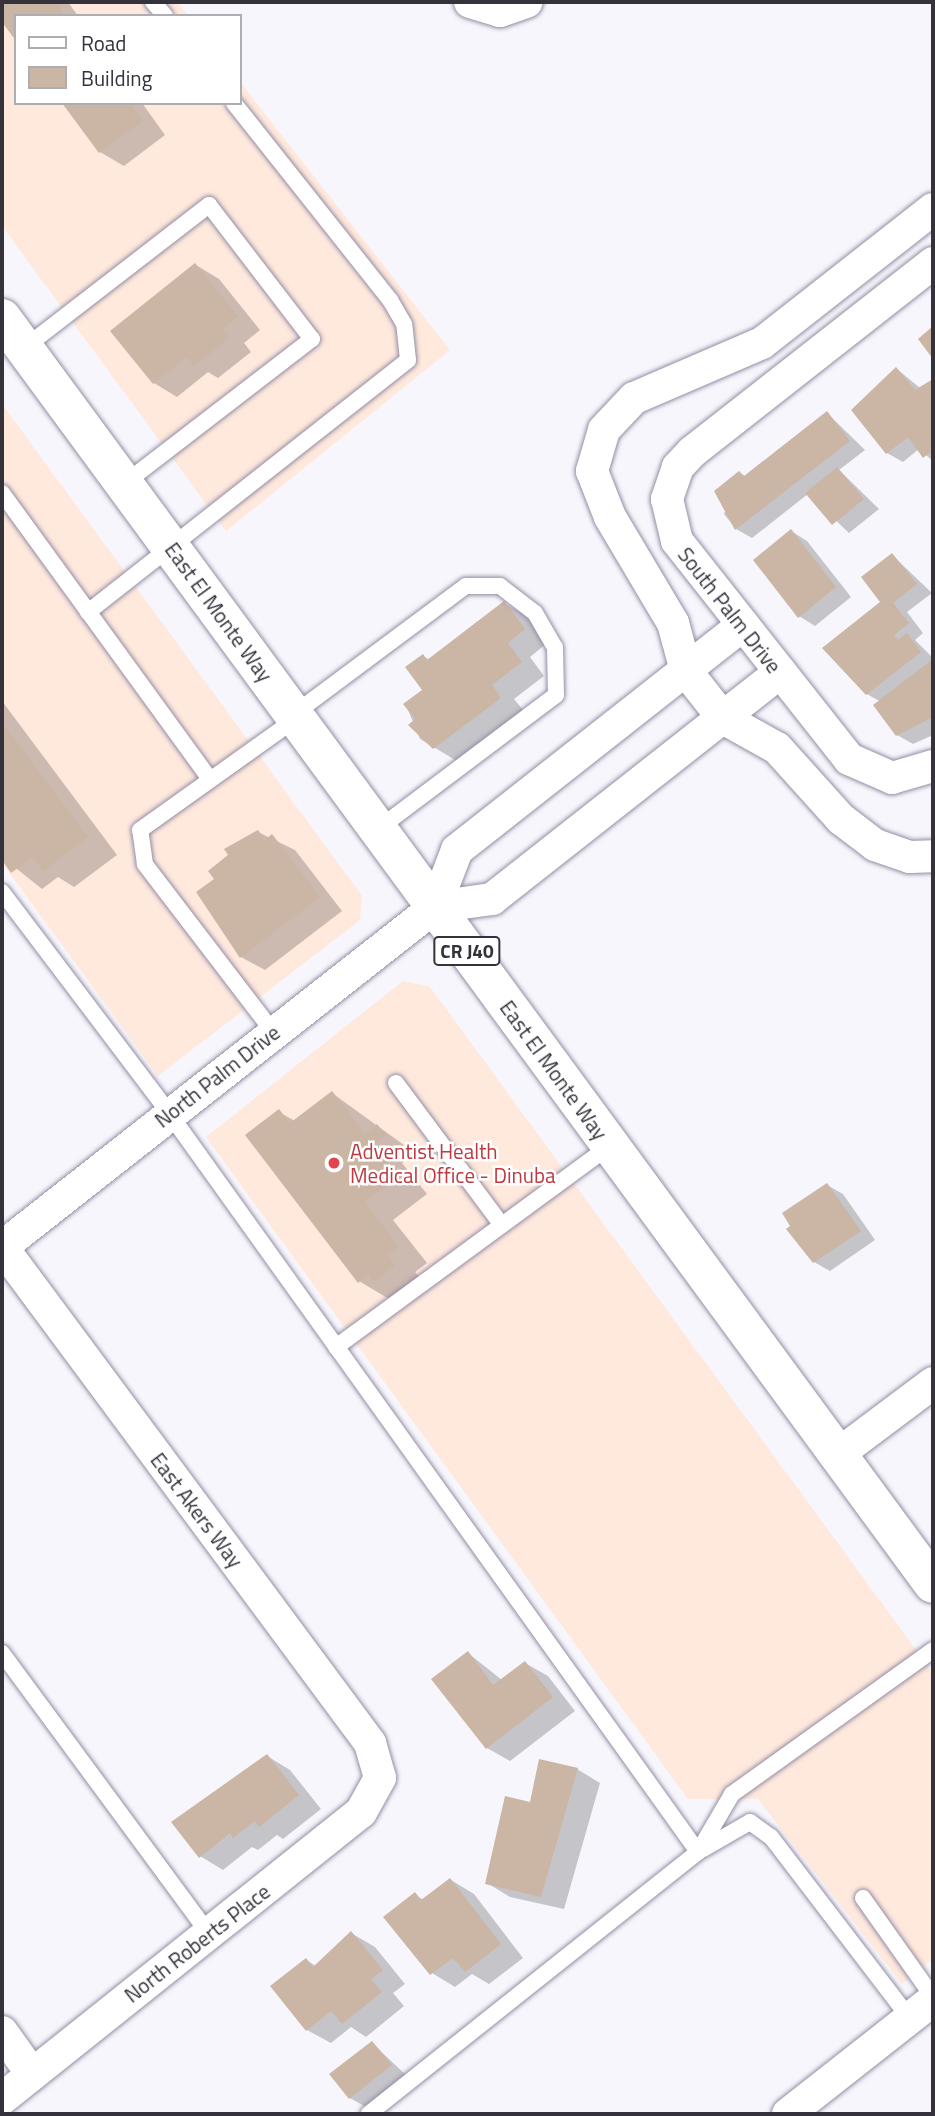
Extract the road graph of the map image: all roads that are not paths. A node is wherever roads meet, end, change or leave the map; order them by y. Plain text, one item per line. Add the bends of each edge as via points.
1 (526, 2) edge
2 (475, 4) edge
3 (236, 105) edge
4 (933, 209) edge
5 (933, 263) edge
6 (2, 318) edge
7 (24, 348) junction
8 (124, 484) junction
9 (2, 493) edge
10 (172, 549) junction
11 (88, 611) junction
12 (743, 625) junction
13 (686, 671) junction
14 (780, 673) junction
15 (296, 716) junction
16 (723, 718) junction
17 (933, 766) edge
18 (210, 779) junction
19 (378, 829) junction
20 (933, 856) edge
21 (2, 892) edge
22 (435, 907) junction
23 (274, 1033) junction
24 (396, 1083) dead end
25 (169, 1113) junction
26 (610, 1146) junction
27 (502, 1225) junction
28 (2, 1247) edge
29 (336, 1347) junction
30 (933, 1383) edge
31 (837, 1455) junction
32 (933, 1584) edge
33 (933, 1650) edge
34 (2, 1653) edge
35 (380, 1778) joint
36 (698, 1852) junction
37 (863, 1898) dead end
38 (209, 1934) junction
39 (925, 2006) edge
40 (2, 2032) edge
41 (32, 2074) junction
42 (2, 2099) edge
43 (369, 2114) edge
44 (788, 2114) edge

1 - 2 street via 500,11
3 - 10 lane via 390,300 404,324 408,360
4 - 13 street, South Palm Drive via 783,329 739,355 634,398 604,430 592,471 598,493 663,602
5 - 12 street, South Palm Drive via 678,467 667,519 677,541
6 - 7 main road, East El Monte Way / CR J40
7 - 8 main road, East El Monte Way / CR J40
7 - 8 lane via 209,205 312,339
8 - 10 main road, East El Monte Way / CR J40
9 - 11 lane
10 - 11 lane
10 - 15 main road, East El Monte Way / CR J40
11 - 18 lane
12 - 13 street
12 - 14 street, South Palm Drive
13 - 16 street, South Palm Drive
13 - 22 street via 457,850
14 - 16 street
14 - 17 street, South Palm Drive via 862,768 892,778
15 - 18 lane
15 - 19 main road, East El Monte Way / CR J40
15 - 19 lane via 466,586 500,586 535,613 555,647 556,695
16 - 20 street, South Palm Drive via 777,748 841,819 875,845 910,857
16 - 22 street via 492,899
18 - 23 lane via 139,830 141,853
19 - 22 main road, East El Monte Way / CR J40
21 - 25 lane
22 - 23 street, North Palm Drive
22 - 26 main road, East El Monte Way / CR J40
23 - 25 street, North Palm Drive
24 - 27 lane
25 - 28 street, North Palm Drive
25 - 29 lane
26 - 27 lane
26 - 31 main road, East El Monte Way / CR J40
27 - 29 lane
28 - 35 street, East Akers Way via 370,1743
29 - 36 lane
30 - 31 street
31 - 32 main road, East El Monte Way / CR J40
33 - 36 lane via 732,1794
34 - 38 lane
35 - 38 street, North Roberts Place via 361,1812
36 - 39 lane via 750,1822 771,1838
36 - 43 lane
37 - 39 lane
38 - 41 street, North Roberts Place
39 - 44 street
40 - 41 street
41 - 42 street, North Roberts Place

